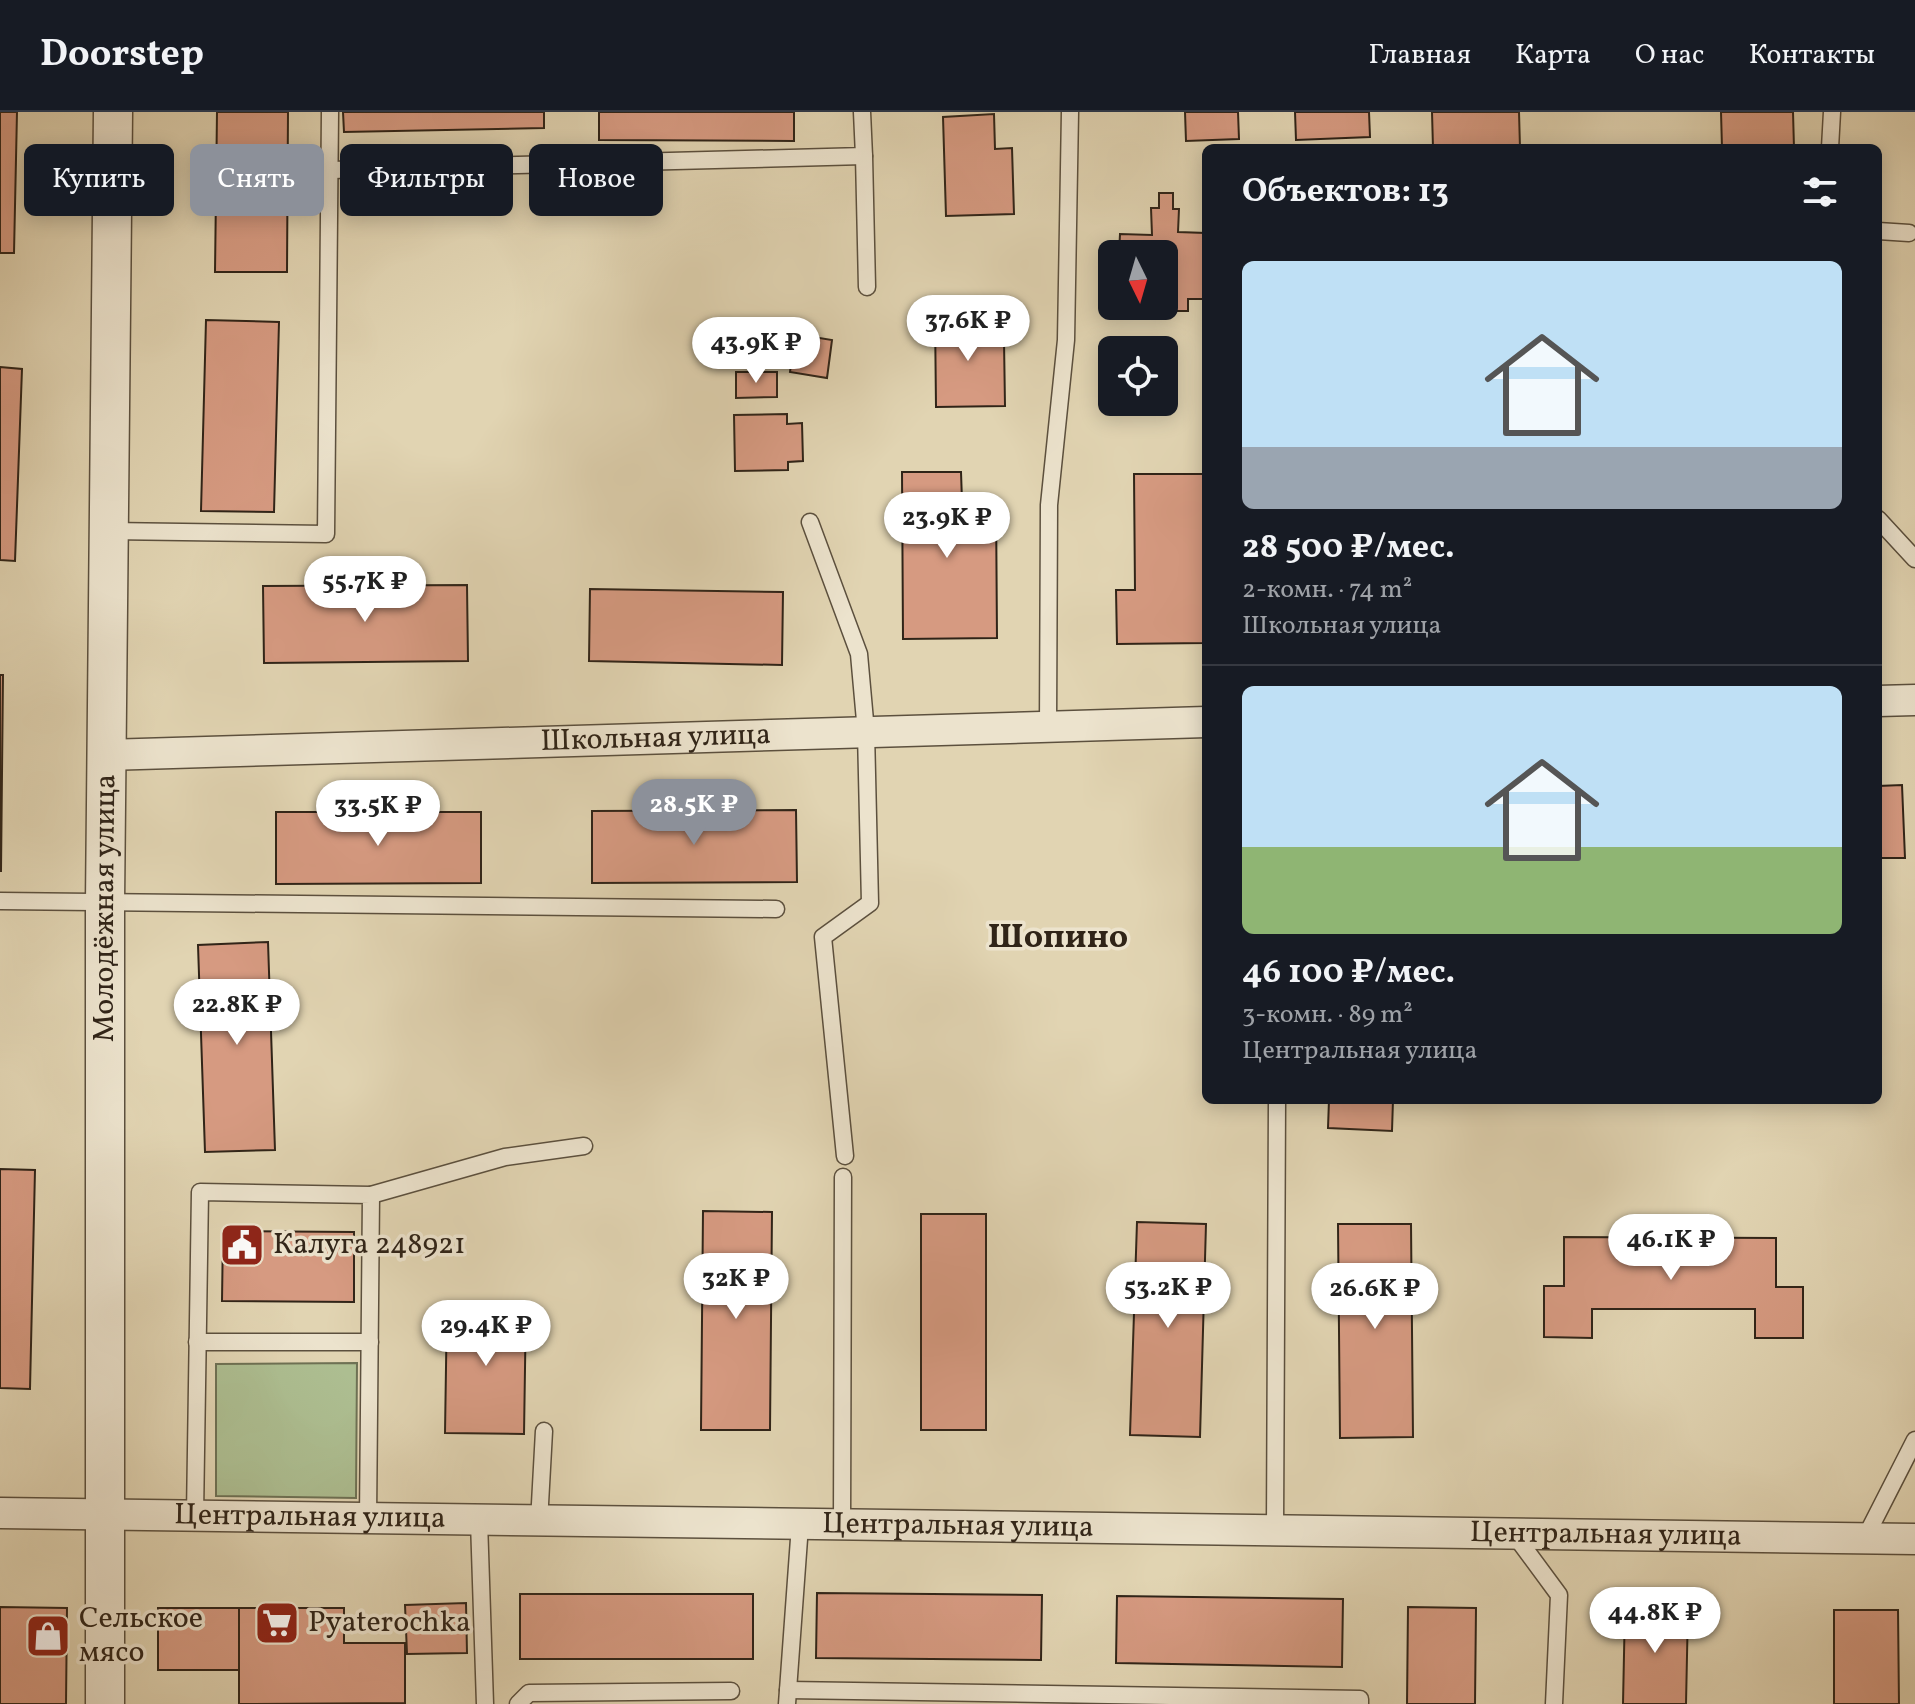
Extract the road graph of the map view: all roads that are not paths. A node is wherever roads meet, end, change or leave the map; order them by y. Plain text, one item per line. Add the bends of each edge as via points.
1 (113, 112) edge
2 (330, 112) edge
3 (862, 112) edge
4 (1070, 112) edge
5 (1832, 112) edge
6 (1830, 144) edge
7 (864, 156) junction
8 (331, 170) junction
9 (1882, 231) edge
10 (1909, 233) dead end
11 (867, 287) dead end
12 (810, 522) dead end
13 (1882, 523) edge
14 (109, 531) junction
15 (1915, 559) edge
16 (1915, 700) edge
17 (1882, 701) edge
18 (1202, 722) edge
19 (1048, 727) junction
20 (866, 732) junction
21 (106, 755) junction
22 (0, 901) edge
23 (105, 903) junction
24 (776, 909) dead end
25 (1277, 1104) edge
26 (584, 1146) dead end
27 (845, 1156) dead end
28 (843, 1177) dead end
29 (371, 1195) junction
30 (197, 1342) junction
31 (370, 1342) junction
32 (544, 1431) dead end
33 (1915, 1440) edge
34 (0, 1513) edge
35 (107, 1513) junction
36 (195, 1515) junction
37 (368, 1519) junction
38 (479, 1521) junction
39 (539, 1522) junction
40 (800, 1525) junction
41 (842, 1525) junction
42 (1275, 1531) junction
43 (1514, 1534) junction
44 (1865, 1538) junction
45 (1915, 1539) edge
46 (731, 1691) dead end
47 (787, 1697) edge
48 (105, 1704) edge
49 (485, 1704) edge
50 (518, 1704) edge
51 (1360, 1704) edge
52 (1554, 1704) edge

1 - 14 street, Молодёжная улица
2 - 8 lane
3 - 7 lane
4 - 19 lane via 1066,340 1049,505
5 - 6 lane
7 - 8 lane
7 - 11 lane
8 - 14 lane via 326,534
9 - 10 lane
12 - 20 lane via 859,654
13 - 15 lane
14 - 21 street, Молодёжная улица
16 - 17 street
18 - 19 street, Школьная улица
19 - 20 street, Школьная улица
20 - 21 street, Школьная улица
20 - 27 lane via 870,903 823,937
21 - 23 street, Молодёжная улица
22 - 23 lane
23 - 24 lane
23 - 35 street, Молодёжная улица
25 - 42 lane
26 - 29 lane via 505,1157
28 - 41 lane
29 - 30 lane via 200,1192
29 - 31 lane
30 - 31 lane
30 - 36 lane
31 - 37 lane
32 - 39 lane
33 - 44 lane
34 - 35 street, Центральная улица
35 - 36 street, Центральная улица
35 - 48 street, Молодёжная улица
36 - 37 street, Центральная улица
37 - 38 street, Центральная улица
38 - 39 street, Центральная улица
38 - 49 lane
39 - 40 street, Центральная улица
40 - 41 street, Центральная улица
40 - 47 lane
41 - 42 street, Центральная улица
42 - 43 street, Центральная улица
43 - 44 street, Центральная улица
43 - 52 lane via 1559,1595
44 - 45 street, Центральная улица
46 - 50 lane via 529,1693
47 - 51 lane via 1360,1699

